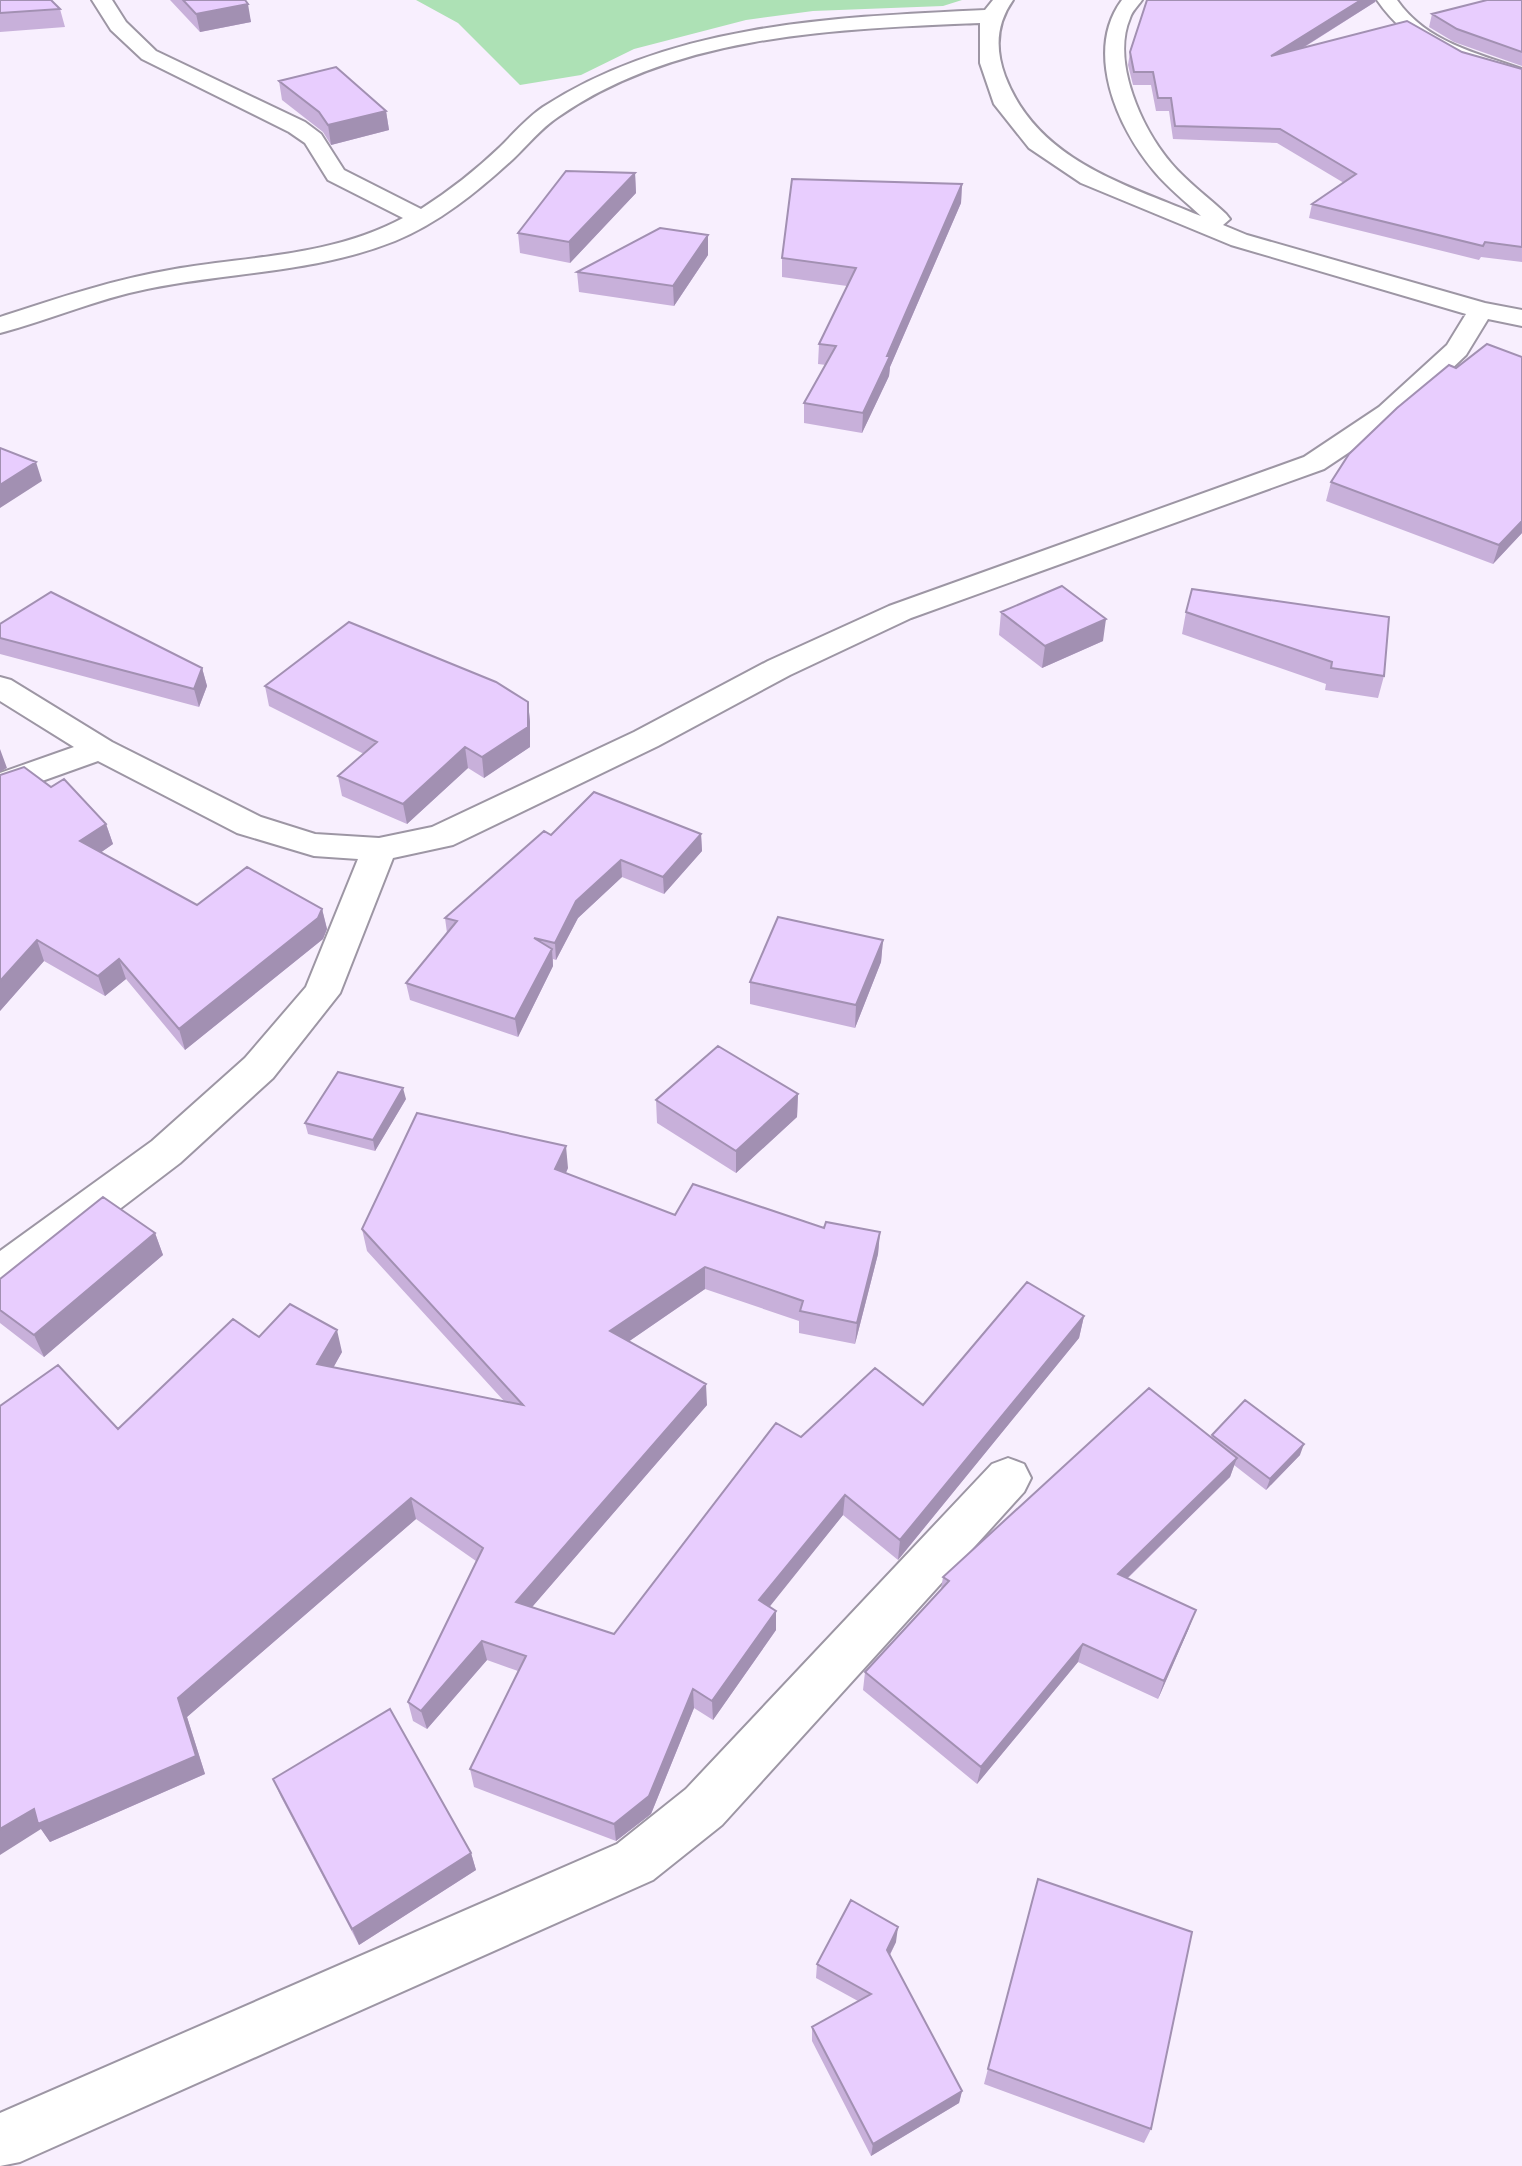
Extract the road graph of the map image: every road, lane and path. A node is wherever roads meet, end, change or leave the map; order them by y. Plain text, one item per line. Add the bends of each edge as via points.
1 (102, 0) edge
2 (1132, 0) edge
3 (1387, 0) edge
4 (997, 8) edge
5 (1522, 76) edge
6 (421, 218) junction
7 (1239, 240) junction
8 (1481, 310) junction
9 (1522, 318) edge
10 (0, 325) edge
11 (0, 687) edge
12 (100, 749) junction
13 (0, 785) edge
14 (379, 849) junction
15 (0, 1272) edge
16 (1008, 1478) dead end
17 (0, 2142) edge

1 - 6 street via 118,26 149,55 298,127 313,139 336,175
2 - 7 street via 1116,23 1114,44 1124,97 1155,157
3 - 5 street via 1414,32 1430,42
4 - 6 street via 790,31 660,61 579,94 549,112 468,186
4 - 7 street via 990,63 1004,104 1037,143 1089,178
6 - 10 street via 387,236 301,260 148,281
7 - 8 street
8 - 9 street
8 - 14 street via 1457,350 1398,404 1314,463 900,612 442,838
11 - 12 street
12 - 13 street
12 - 14 street via 249,825 314,845
14 - 15 street via 322,993 259,1068 166,1152
16 - 17 street via 704,1807 635,1861

